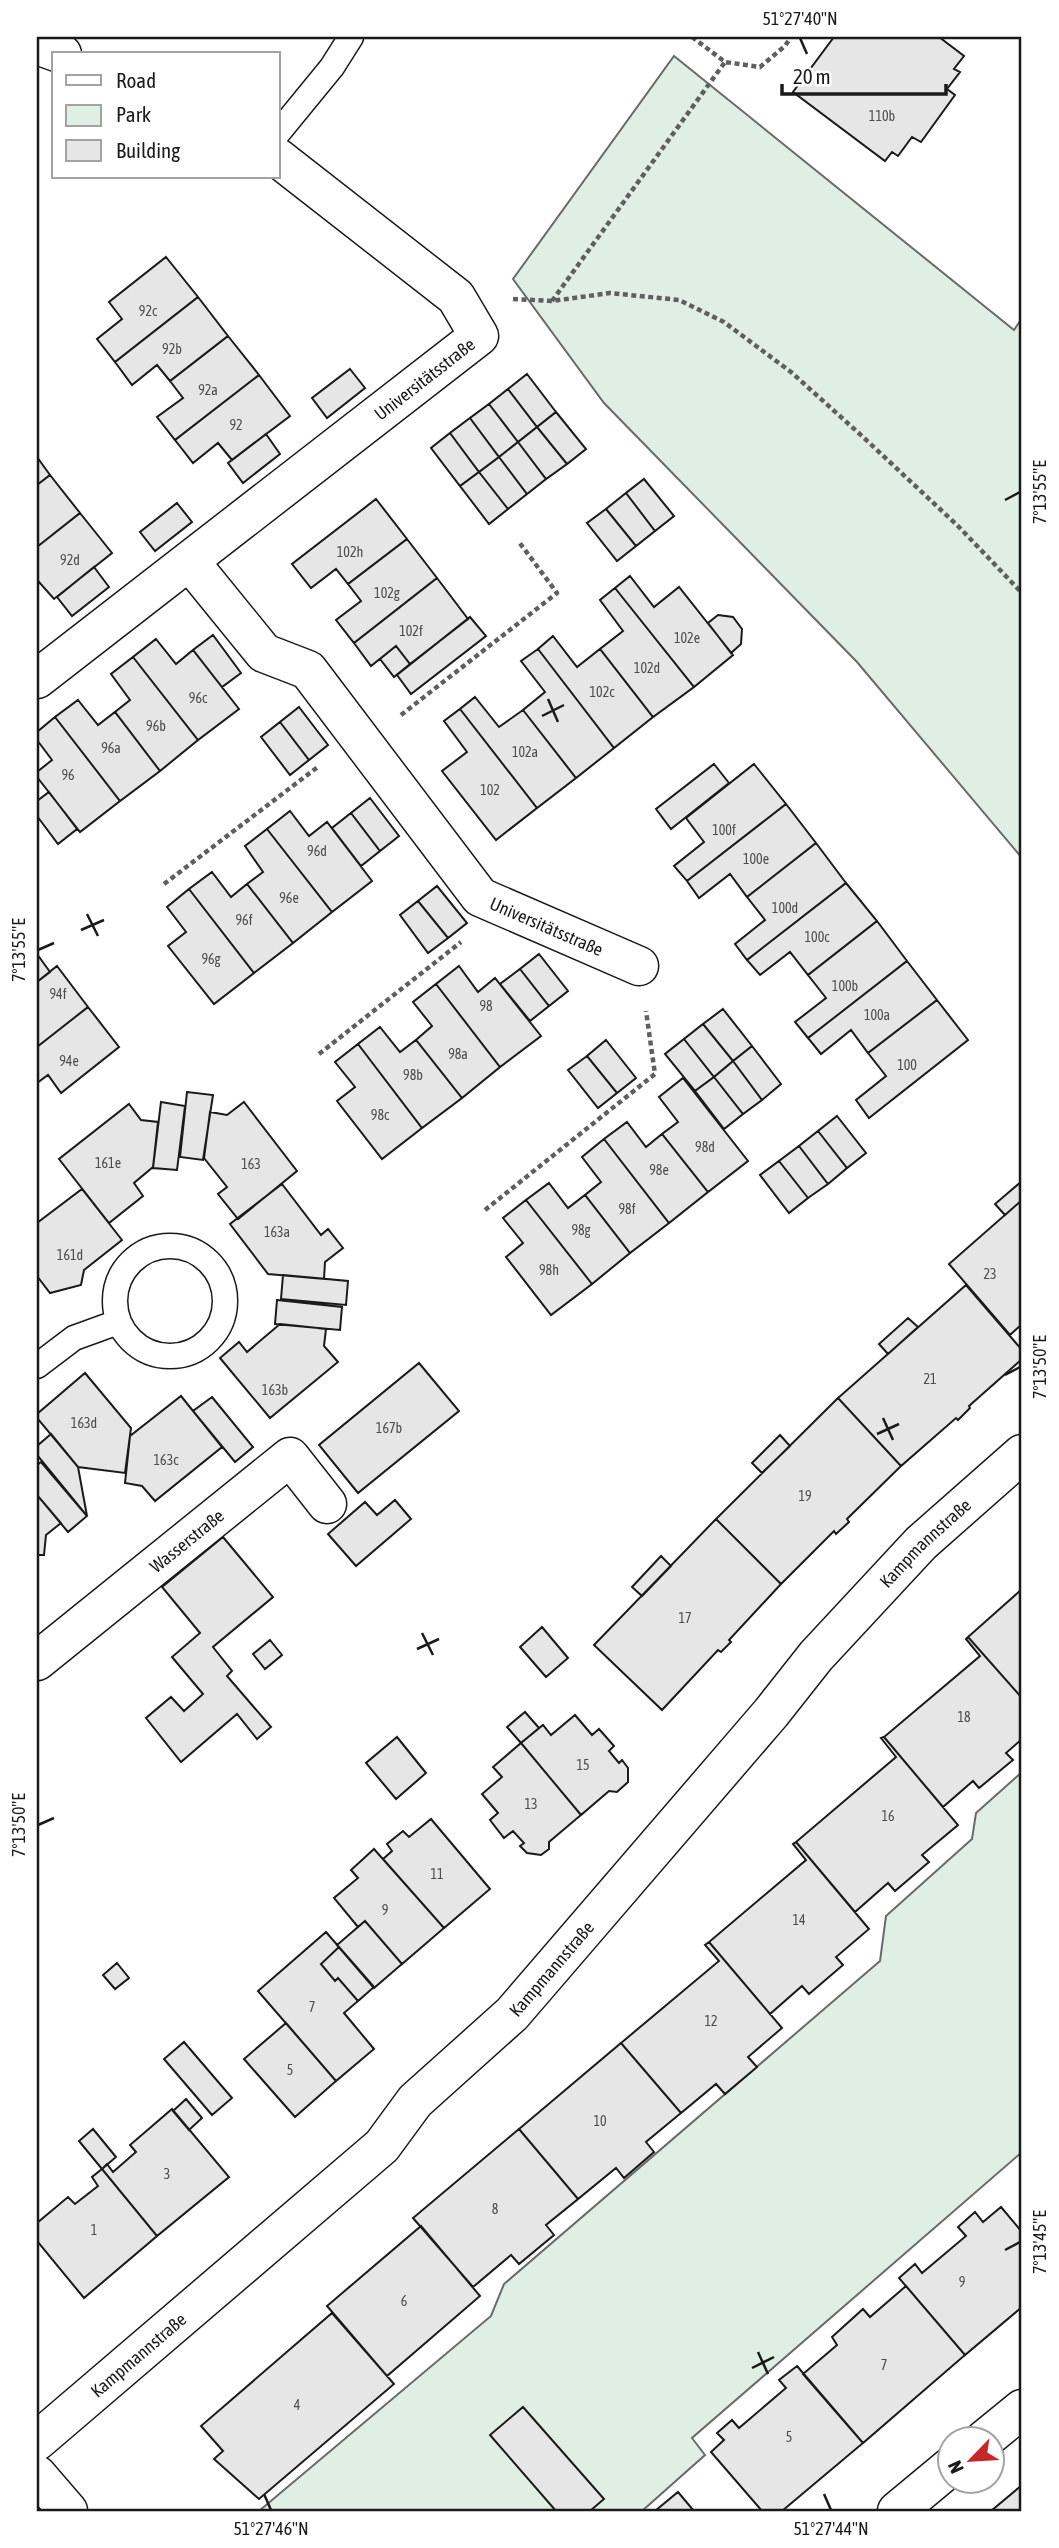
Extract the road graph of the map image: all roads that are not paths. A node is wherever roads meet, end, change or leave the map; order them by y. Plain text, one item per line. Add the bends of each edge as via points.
1 (351, 37) edge
2 (37, 45) edge
3 (56, 52) edge
4 (280, 131) edge
5 (280, 160) edge
6 (190, 562) junction
7 (37, 679) edge
8 (639, 966) road end
9 (118, 1322) junction
10 (37, 1366) edge
11 (1022, 1454) edge
12 (327, 1504) dead end
13 (37, 1661) edge
14 (1022, 2409) edge
15 (1001, 2426) edge
16 (37, 2441) edge
17 (37, 2475) edge
18 (936, 2479) edge
19 (68, 2511) edge
20 (897, 2511) edge

1 - 4 lane
2 - 3 street
5 - 6 street, Universitätsstraße via 456,297 479,336
6 - 7 street, Universitätsstraße
6 - 8 street, Universitätsstraße via 264,653 309,670 480,897
9 - 9 lane via 144,1350 171,1356 189,1353 213,1336 222,1319 225,1301 220,1278 209,1262 193,1251 175,1246 149,1249 133,1259 121,1275 114,1305
9 - 10 lane via 74,1338
11 - 16 street, Kampmannstraße via 921,1544 816,1656 512,2014 415,2101 382,2146
12 - 13 street, Wasserstraße via 290,1457
14 - 15 street
17 - 19 street
18 - 20 street

